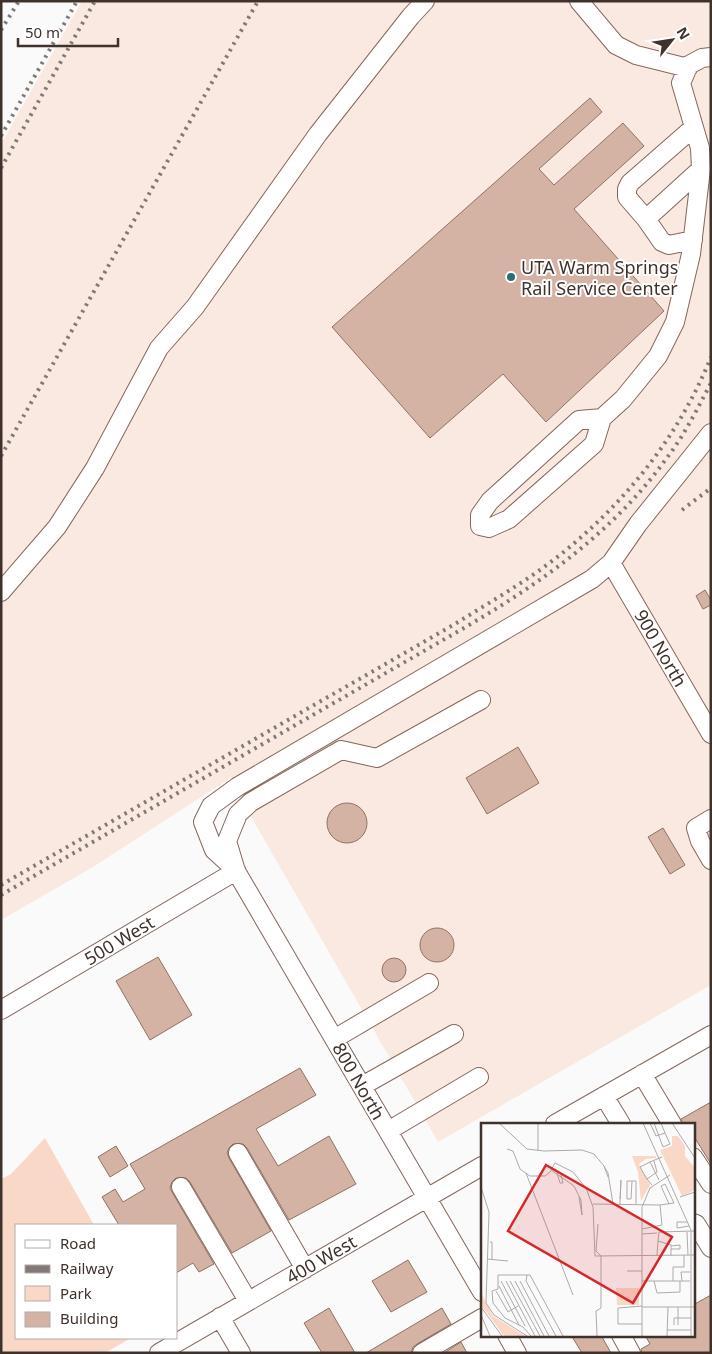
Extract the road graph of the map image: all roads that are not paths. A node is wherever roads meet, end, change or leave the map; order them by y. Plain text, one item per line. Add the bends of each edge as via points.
1 (425, 1) edge
2 (579, 1) edge
3 (711, 57) edge
4 (688, 68) junction
5 (692, 128) junction
6 (701, 169) junction
7 (646, 219) junction
8 (693, 240) junction
9 (602, 418) junction
10 (711, 433) edge
11 (611, 563) junction
12 (1, 592) edge
13 (481, 700) dead end
14 (710, 730) edge
15 (711, 819) edge
16 (711, 860) edge
17 (236, 871) junction
18 (429, 984) dead end
19 (1, 1010) edge
20 (454, 1034) dead end
21 (711, 1034) edge
22 (334, 1039) junction
23 (642, 1074) junction
24 (479, 1076) dead end
25 (362, 1086) junction
26 (604, 1096) junction
27 (557, 1123) edge
28 (620, 1123) edge
29 (671, 1123) edge
30 (388, 1131) junction
31 (238, 1154) dead end
32 (694, 1158) edge
33 (481, 1167) edge
34 (711, 1184) edge
35 (181, 1187) dead end
36 (427, 1197) junction
37 (694, 1223) edge
38 (711, 1248) edge
39 (305, 1268) junction
40 (481, 1290) edge
41 (248, 1301) junction
42 (220, 1317) junction
43 (481, 1319) edge
44 (508, 1336) edge
45 (622, 1336) edge
46 (159, 1353) edge
47 (241, 1353) edge
48 (422, 1353) edge
49 (517, 1353) edge
50 (631, 1353) edge

1 - 12 street via 318,134 196,307 160,348 95,468 57,527
2 - 4 street via 616,45 636,55
3 - 4 street via 702,58
4 - 5 street via 681,84
5 - 6 street via 700,148
5 - 7 street via 630,183 627,197
6 - 7 street
6 - 8 street
7 - 8 street via 662,242 668,245
8 - 9 street via 675,322 658,356 623,399
9 - 9 street via 594,444 509,519 489,528 480,526 480,515 490,501 579,420
10 - 11 street
11 - 14 street, 900 North
11 - 17 street via 592,579 237,787 211,806 202,822 214,850
13 - 17 street via 377,758 341,750 251,802 238,814 226,842
15 - 16 street via 696,828
17 - 19 street, 500 West
17 - 22 street, 800 North
18 - 22 street
20 - 25 street
21 - 23 street
22 - 25 street, 800 North
23 - 26 street
23 - 29 street
24 - 30 street
25 - 30 street, 800 North
26 - 27 street
26 - 28 street
30 - 36 street, 800 North
31 - 39 street
32 - 34 street
33 - 36 street, 400 West
35 - 41 street
36 - 39 street, 400 West
36 - 40 street, 800 North
37 - 38 street
39 - 41 street, 400 West
41 - 42 street, 400 West
42 - 46 street, 400 West
42 - 47 street
43 - 48 street
44 - 49 street
45 - 50 street

